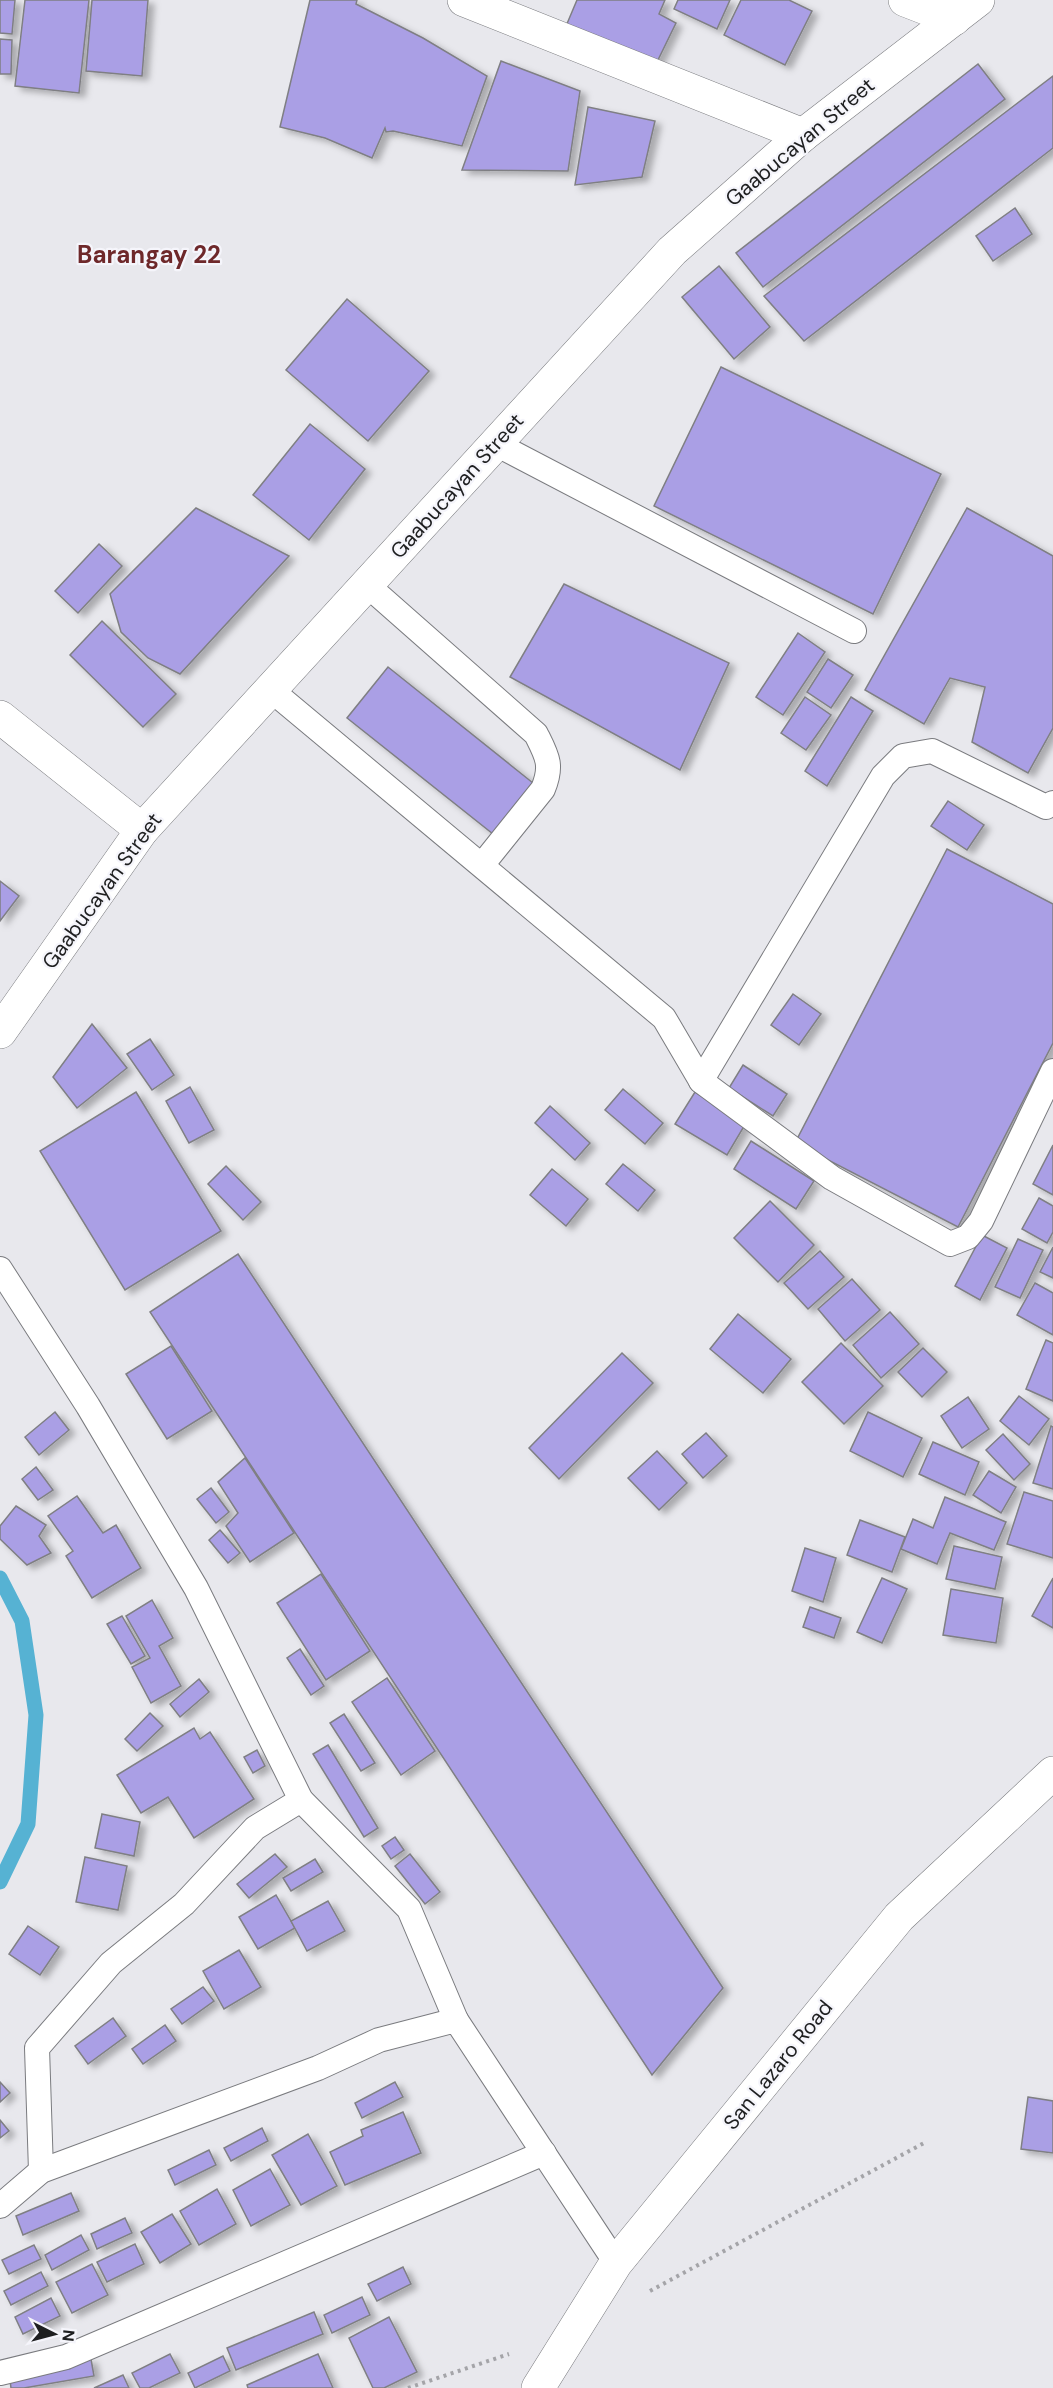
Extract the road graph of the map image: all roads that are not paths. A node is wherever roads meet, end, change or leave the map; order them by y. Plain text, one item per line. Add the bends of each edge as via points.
1 (464, 0) edge
2 (905, 0) edge
3 (966, 10) edge
4 (803, 135) junction
5 (496, 444) junction
6 (367, 585) junction
7 (854, 631) dead end
8 (271, 690) junction
9 (0, 717) edge
10 (1053, 803) edge
11 (142, 830) junction
12 (482, 865) junction
13 (0, 1032) edge
14 (1053, 1071) edge
15 (701, 1081) junction
16 (0, 1269) edge
17 (1053, 1773) edge
18 (301, 1800) junction
19 (456, 2020) junction
20 (544, 2154) junction
21 (41, 2171) junction
22 (0, 2206) edge
23 (616, 2263) junction
24 (0, 2373) edge
25 (538, 2388) edge

1 - 4 street
2 - 3 street
3 - 4 street, Gaabucayan Street
4 - 5 street, Gaabucayan Street via 672,251
5 - 6 street, Gaabucayan Street
5 - 7 lane
6 - 8 street, Gaabucayan Street
6 - 12 lane via 536,734 546,754 549,774 543,789
8 - 11 street, Gaabucayan Street
8 - 12 lane
9 - 11 street
10 - 15 lane via 1046,807 932,751 903,756 883,776
11 - 13 street, Gaabucayan Street
12 - 15 lane via 664,1018
14 - 15 lane via 981,1221 968,1237 950,1244 832,1178
16 - 18 lane via 88,1406 195,1588
17 - 23 street, San Lazaro Road via 898,1917
18 - 19 lane via 409,1909
18 - 21 lane via 255,1828 184,1904 111,1963 37,2048
19 - 20 lane
19 - 21 lane via 379,2040 318,2068
20 - 23 lane
20 - 24 lane via 66,2357
21 - 22 lane
23 - 25 street, San Lazaro Road

